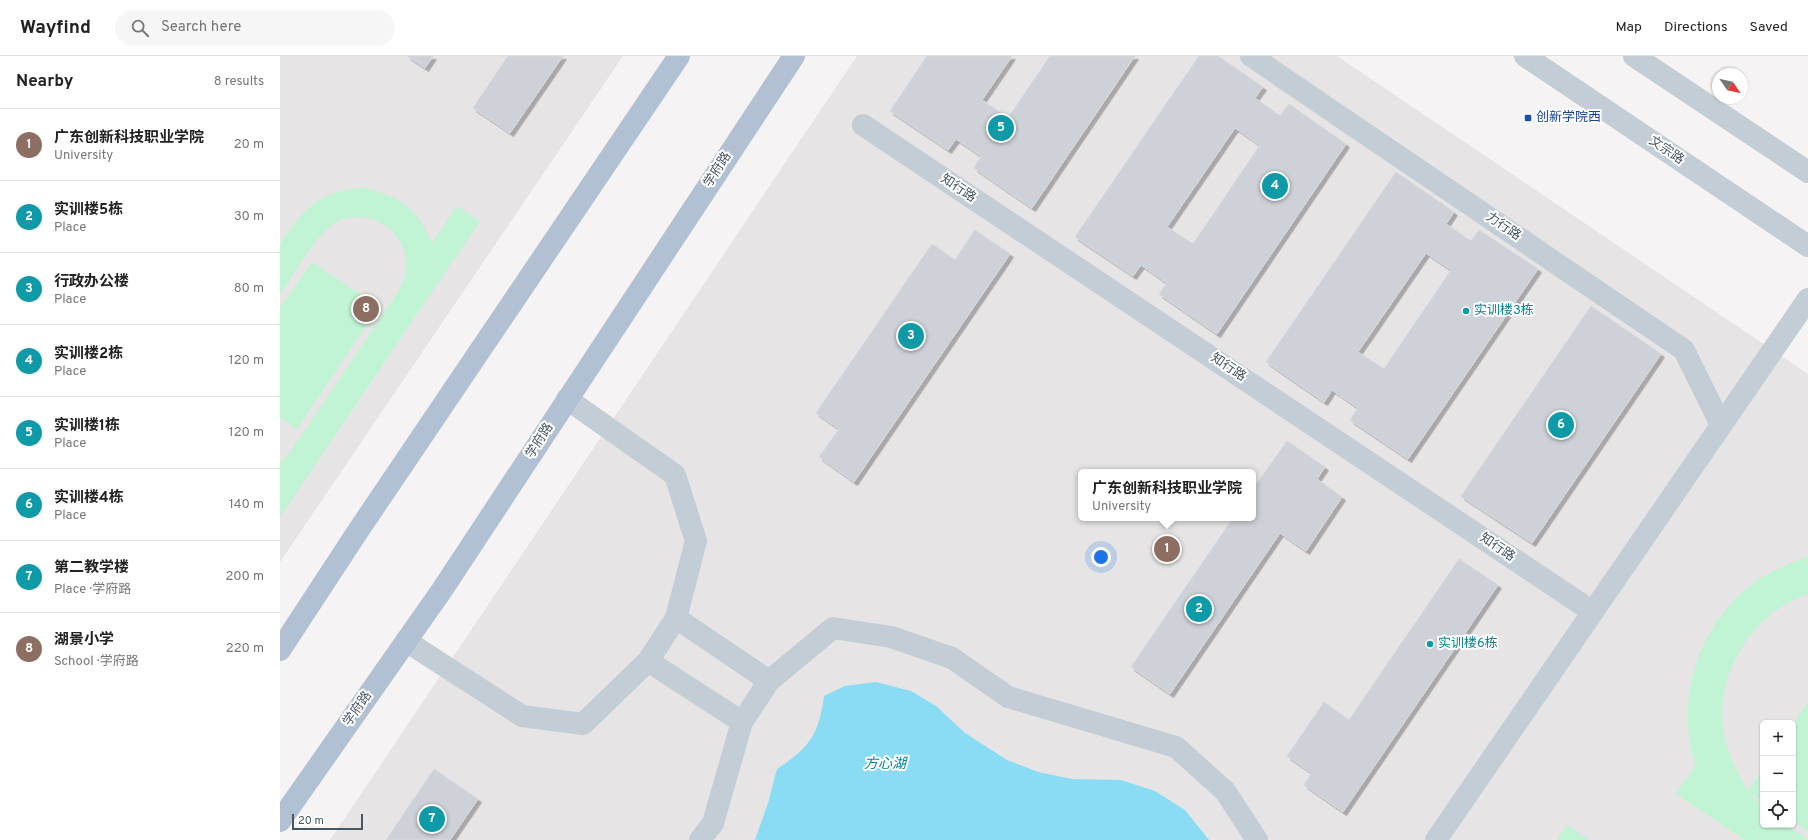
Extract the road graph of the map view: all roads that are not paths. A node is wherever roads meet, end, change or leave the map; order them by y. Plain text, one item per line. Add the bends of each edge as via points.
1 (679, 56) edge
2 (794, 56) edge
3 (1251, 56) edge
4 (1524, 56) edge
5 (1634, 56) edge
6 (862, 125) dead end
7 (1808, 172) edge
8 (1808, 246) edge
9 (1808, 300) edge
10 (567, 399) junction
11 (1721, 425) junction
12 (1593, 612) junction
13 (676, 618) junction
14 (406, 641) junction
15 (280, 650) edge
16 (648, 661) junction
17 (769, 681) junction
18 (742, 722) junction
19 (280, 821) edge
20 (700, 840) edge
21 (1258, 840) edge
22 (1436, 840) edge

1 - 15 main road
2 - 10 main road, 学府路
3 - 11 street, 力行路 via 1684,350
4 - 8 street, 文宗路
5 - 7 street
6 - 12 street, 知行路
9 - 11 street
10 - 13 street via 675,475 696,541
10 - 14 main road, 学府路
11 - 12 street
12 - 22 street
13 - 16 street
13 - 17 street
14 - 16 street via 522,716 582,724
14 - 19 main road, 学府路
16 - 18 street
17 - 18 street
17 - 21 street via 833,628 891,637 952,658 1008,697 1176,747 1225,792
18 - 20 street via 713,824

